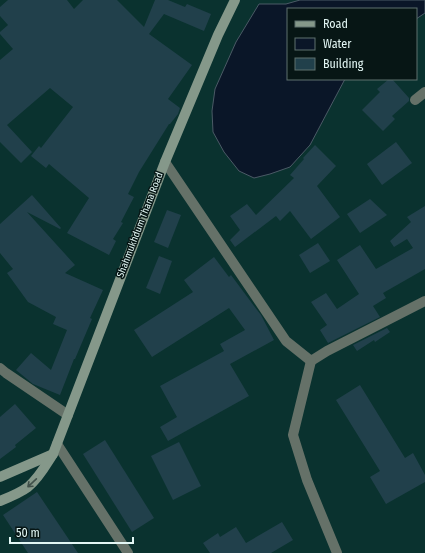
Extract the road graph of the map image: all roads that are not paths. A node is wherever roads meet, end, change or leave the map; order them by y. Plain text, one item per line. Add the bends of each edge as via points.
1 (235, 0) edge
2 (425, 92) edge
3 (415, 100) dead end
4 (165, 162) junction
5 (425, 301) edge
6 (311, 361) junction
7 (0, 368) edge
8 (68, 415) junction
9 (57, 444) junction
10 (53, 454) junction
11 (0, 477) edge
12 (0, 501) edge
13 (128, 553) edge
14 (337, 553) edge

1 - 4 main road, Shahmukhdum Thana Road
2 - 3 street
4 - 6 street via 286,341
4 - 8 main road, Shahmukhdum Thana Road
5 - 6 street via 327,350
6 - 14 street via 293,435 307,480
7 - 8 street
8 - 9 main road, Shahmukhdum Thana Road
9 - 10 main road, Shahmukhdum Thana Road
9 - 13 street
10 - 11 main road
10 -> 12 main road, Shahmukhdum Thana Road via 29,486

